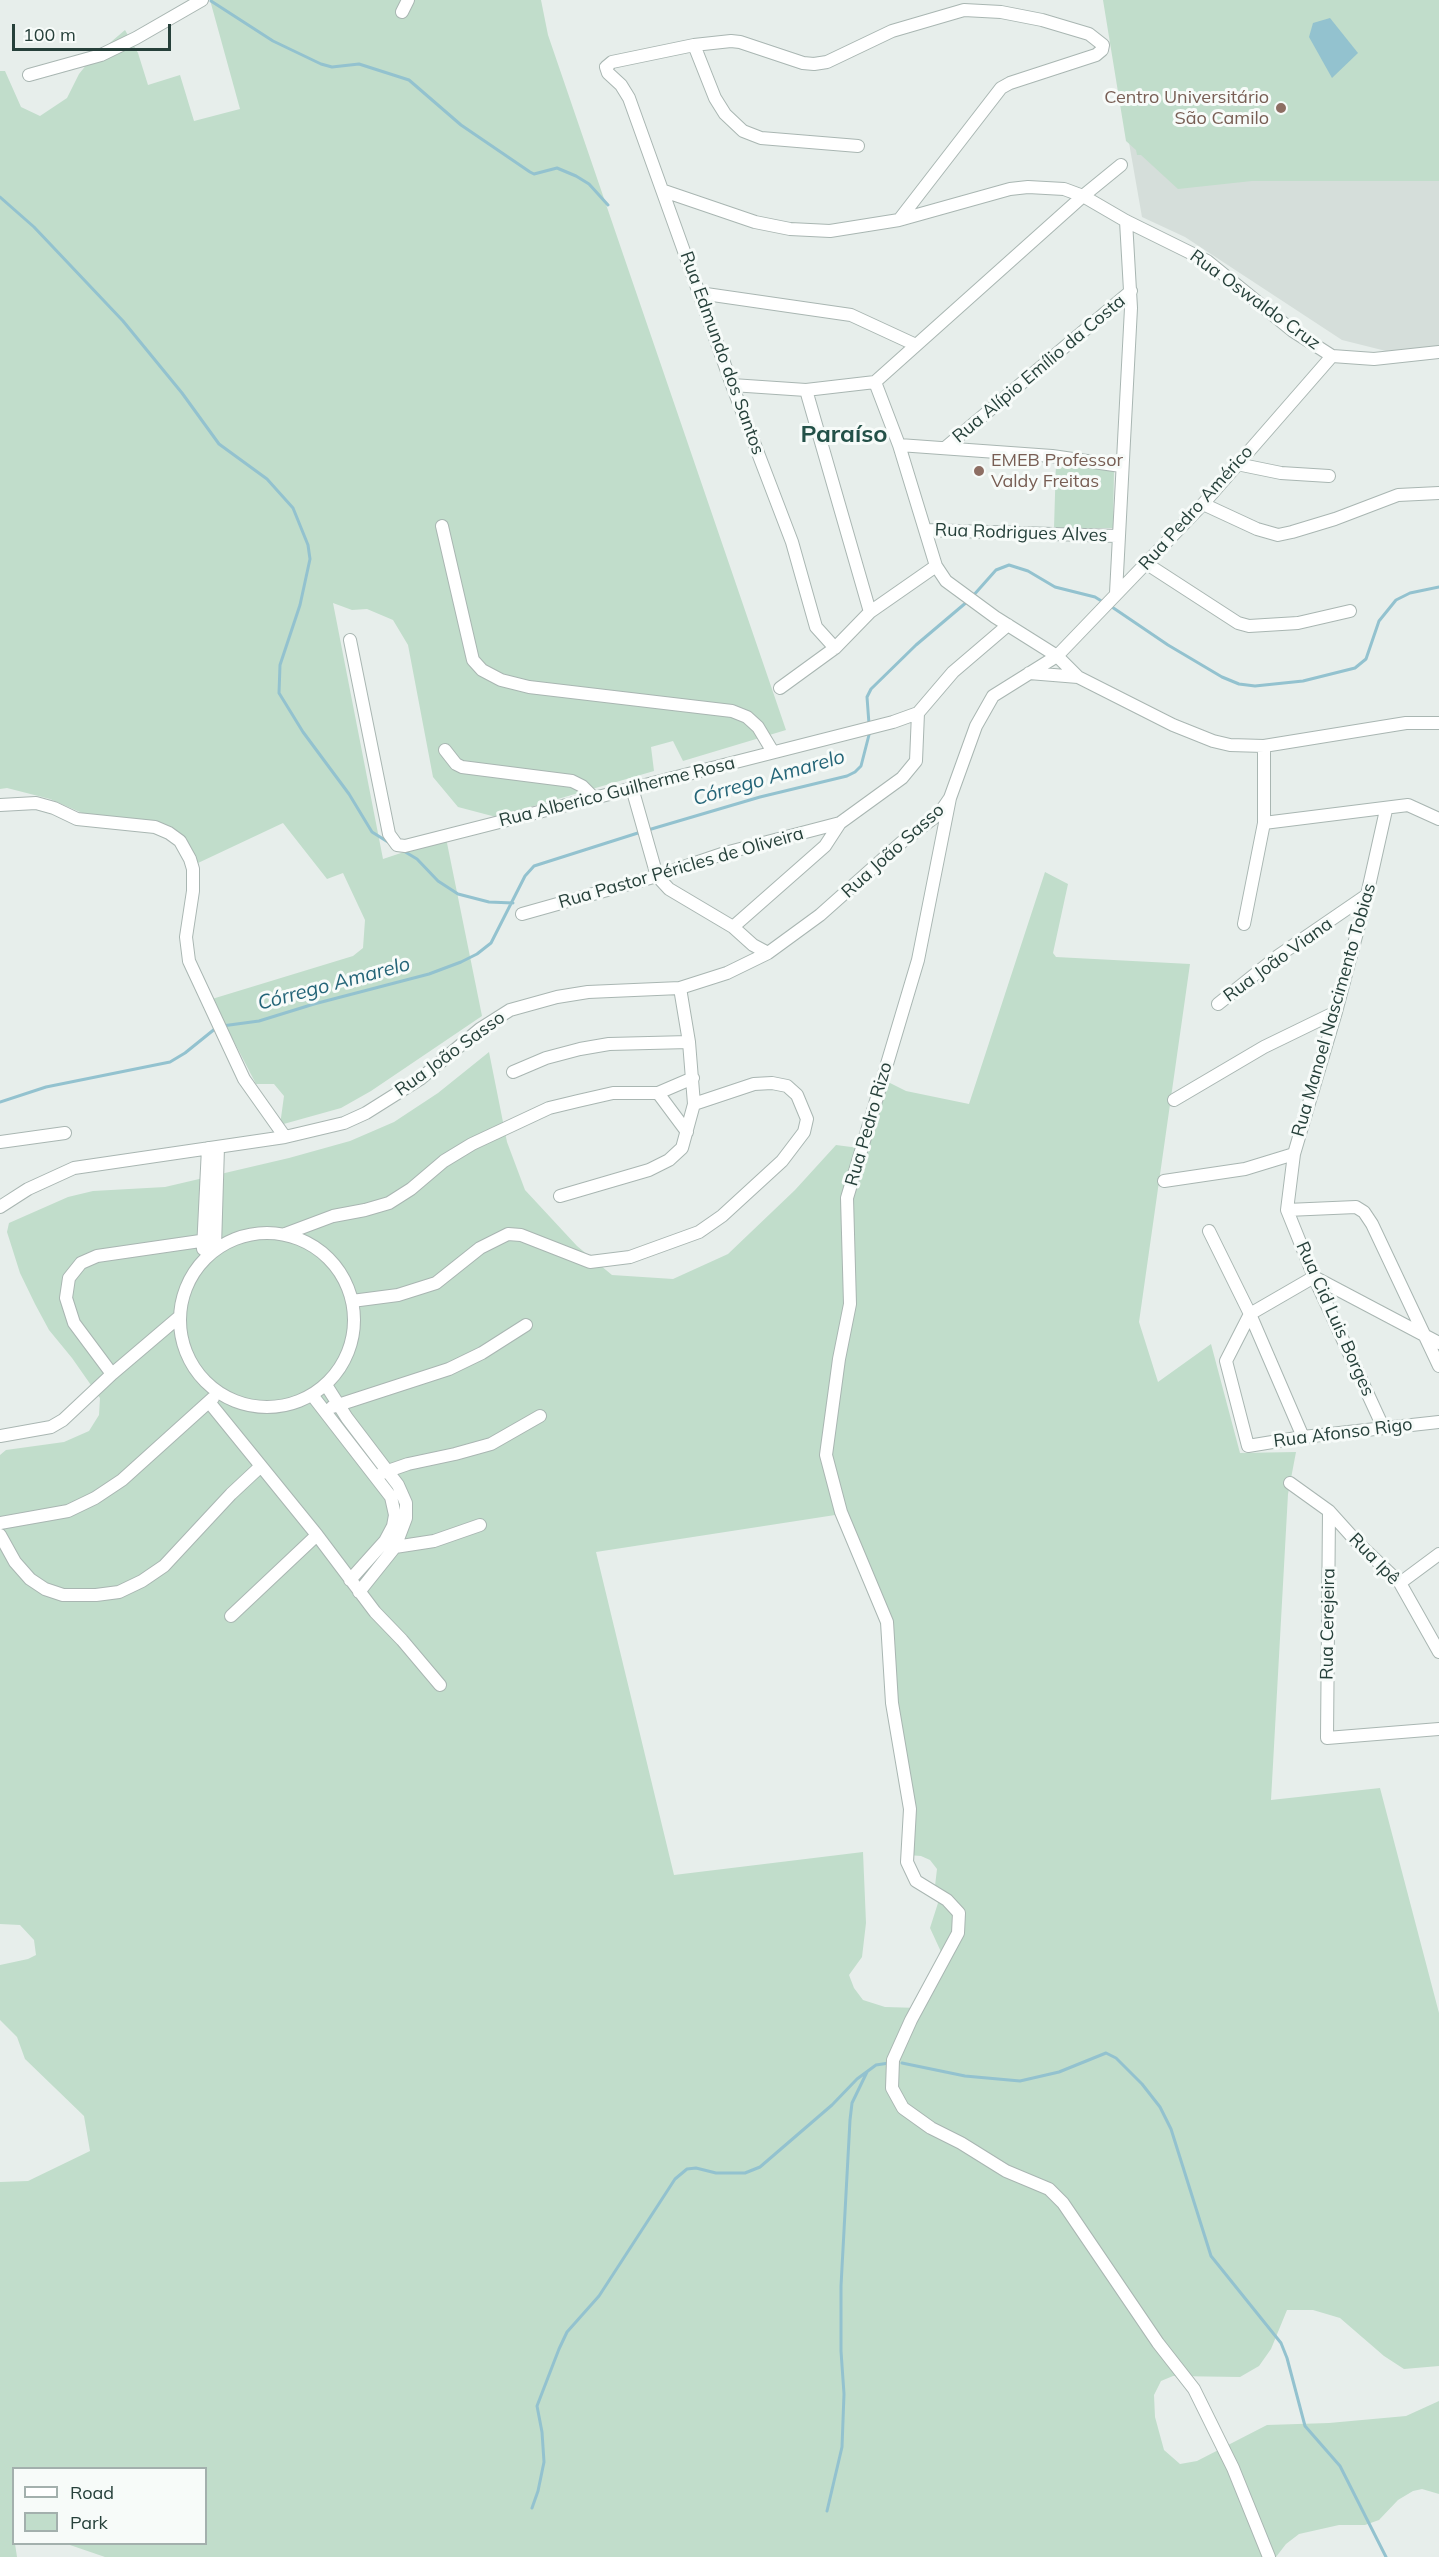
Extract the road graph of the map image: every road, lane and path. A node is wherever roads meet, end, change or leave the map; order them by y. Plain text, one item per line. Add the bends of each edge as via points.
1 (201, 0) edge
2 (408, 0) edge
3 (402, 12) dead end
4 (694, 45) junction
5 (29, 75) dead end
6 (858, 146) dead end
7 (1121, 165) dead end
8 (664, 191) junction
9 (1083, 196) junction
10 (899, 220) junction
11 (1126, 221) junction
12 (1131, 291) junction
13 (699, 293) junction
14 (916, 345) junction
15 (1439, 352) edge
16 (1332, 356) junction
17 (875, 382) junction
18 (732, 385) junction
19 (806, 390) junction
20 (899, 445) junction
21 (946, 447) junction
22 (1237, 464) junction
23 (1121, 466) junction
24 (1329, 476) dead end
25 (1439, 493) edge
26 (1203, 504) junction
27 (442, 526) dead end
28 (925, 530) junction
29 (1117, 536) junction
30 (1147, 564) junction
31 (936, 566) junction
32 (1109, 600) junction
33 (1350, 611) dead end
34 (870, 612) junction
35 (1008, 625) junction
36 (350, 640) dead end
37 (835, 648) junction
38 (1057, 656) junction
39 (1029, 673) junction
40 (1078, 677) junction
41 (780, 688) dead end
42 (918, 713) junction
43 (1439, 723) edge
44 (1264, 746) junction
45 (445, 750) dead end
46 (772, 752) junction
47 (632, 788) junction
48 (594, 798) junction
49 (950, 798) junction
50 (0, 805) edge
51 (1386, 810) junction
52 (1439, 819) edge
53 (840, 823) junction
54 (1264, 824) junction
55 (657, 876) junction
56 (1367, 895) junction
57 (522, 914) dead end
58 (1244, 924) dead end
59 (733, 927) junction
60 (768, 953) junction
61 (680, 988) junction
62 (1218, 1004) dead end
63 (1336, 1012) junction
64 (689, 1042) junction
65 (513, 1072) dead end
66 (693, 1078) junction
67 (658, 1093) junction
68 (1174, 1100) dead end
69 (694, 1104) junction
70 (687, 1132) junction
71 (65, 1133) dead end
72 (285, 1137) junction
73 (0, 1142) edge
74 (213, 1148) junction
75 (1294, 1154) junction
76 (1164, 1181) dead end
77 (560, 1196) dead end
78 (0, 1207) edge
79 (1287, 1210) junction
80 (1209, 1231) dead end
81 (285, 1234) junction
82 (211, 1244) junction
83 (1314, 1276) junction
84 (352, 1301) junction
85 (1250, 1314) junction
86 (179, 1317) junction
87 (526, 1324) dead end
88 (1424, 1335) junction
89 (1439, 1342) edge
90 (1439, 1366) edge
91 (112, 1374) junction
92 (326, 1385) junction
93 (219, 1393) junction
94 (312, 1395) junction
95 (209, 1402) junction
96 (337, 1404) junction
97 (324, 1412) junction
98 (540, 1416) dead end
99 (1439, 1422) edge
100 (1383, 1427) junction
101 (0, 1436) edge
102 (1303, 1437) junction
103 (261, 1466) junction
104 (387, 1470) junction
105 (375, 1476) junction
106 (1290, 1483) dead end
107 (1329, 1511) junction
108 (0, 1523) edge
109 (480, 1525) dead end
110 (0, 1535) edge
111 (317, 1535) junction
112 (395, 1547) junction
113 (1439, 1554) edge
114 (350, 1580) junction
115 (1400, 1583) junction
116 (359, 1592) junction
117 (231, 1616) dead end
118 (1439, 1652) edge
119 (440, 1684) dead end
120 (1439, 1729) edge
121 (1269, 2557) edge

1 - 5 street via 101,55
2 - 3 street
4 - 6 street via 715,98 743,131 760,138
4 - 8 street, Rua Edmundo dos Santos via 612,62 606,67 626,91
4 - 10 street via 741,42 814,64 827,62 892,31 950,13 980,10 1042,20 1089,34 1102,45 1096,56 1001,88
7 - 9 street
8 - 10 street, Rua Oswaldo Cruz via 790,229 830,231
8 - 13 street, Rua Edmundo dos Santos
9 - 10 street, Rua Oswaldo Cruz via 1064,189 1010,189
9 - 11 street, Rua Oswaldo Cruz
9 - 14 street
11 - 12 street
11 - 16 street, Rua Oswaldo Cruz via 1207,261 1293,331
12 - 21 street, Rua Alípio Emílio da Costa
12 - 23 street
13 - 14 street via 850,315
13 - 18 street, Rua Edmundo dos Santos
14 - 17 street
15 - 16 street, Rua Oswaldo Cruz via 1374,359
16 - 22 street, Rua Pedro Américo
17 - 19 street
17 - 20 street
18 - 19 street
18 - 37 street, Rua Edmundo dos Santos via 794,548 816,627
19 - 34 street
20 - 21 street
20 - 28 street
21 - 23 street
22 - 24 street via 1281,473
22 - 26 street, Rua Pedro Américo
23 - 29 street
25 - 26 street via 1398,495 1278,535
26 - 30 street, Rua Pedro Américo
27 - 46 street via 473,660 482,670 529,687 732,711 758,727
28 - 29 street, Rua Rodrigues Alves
28 - 31 street
29 - 32 street
30 - 32 street, Rua Pedro Américo
30 - 33 street via 1238,623 1249,626 1298,623
31 - 34 street
31 - 35 street via 946,581
32 - 38 street, Rua Pedro Américo
34 - 37 street
35 - 38 street
35 - 42 street via 952,672
36 - 48 street, Rua Alberico Guilherme Rosa via 389,834 398,845
37 - 41 street
38 - 39 street, Rua João Sasso
38 - 40 street
39 - 40 street
39 - 49 street, Rua João Sasso via 993,696 976,726
40 - 44 street via 1213,741
42 - 46 street, Rua Alberico Guilherme Rosa
42 - 53 street via 916,761 902,778
43 - 44 street via 1406,723
44 - 54 street
45 - 48 street via 462,767 572,781
46 - 47 street, Rua Alberico Guilherme Rosa
47 - 48 street, Rua Alberico Guilherme Rosa
47 - 55 street
49 - 60 street, Rua João Sasso via 939,814 843,896
49 - 121 street, Rua Pedro Rizo via 918,960 847,1198 850,1304 826,1455 841,1512 887,1622 892,1703 910,1809 908,1862 916,1881 948,1900 959,1913 958,1933 893,2060 892,2088 903,2108 931,2128 1006,2171 1049,2189 1063,2203 1194,2390 1233,2468
50 - 72 street via 36,803 83,820 155,827 180,841 193,869 186,949 244,1079
51 - 52 street via 1408,805
51 - 54 street
51 - 56 street, Rua Manoel Nascimento Tobias
53 - 55 street, Rua Pastor Péricles de Oliveira via 725,853
53 - 59 street via 825,846
54 - 58 street
55 - 57 street, Rua Pastor Péricles de Oliveira
55 - 59 street via 676,894
56 - 62 street, Rua João Viana via 1278,956
56 - 63 street, Rua Manoel Nascimento Tobias
59 - 60 street
60 - 61 street, Rua João Sasso via 727,973
61 - 64 street
61 - 72 street, Rua João Sasso via 588,992 510,1010 480,1029 420,1079 366,1113 344,1123
63 - 68 street via 1264,1047
63 - 75 street, Rua Manoel Nascimento Tobias
64 - 65 street via 609,1044 546,1058
64 - 66 street
66 - 67 street
66 - 69 street
67 - 70 street
67 - 81 street via 613,1093 549,1108 472,1144 389,1203 333,1216
69 - 70 street
69 - 84 street via 754,1084 772,1083 787,1086 797,1095 807,1119 804,1132 782,1161 699,1233 630,1257 591,1262 521,1234 508,1234 480,1248 436,1283 398,1295
70 - 77 street via 682,1148 669,1160 649,1170
71 - 73 street
72 - 74 street, Rua João Sasso
74 - 78 street, Rua João Sasso via 74,1168
74 - 82 street
75 - 76 street via 1245,1168
75 - 79 street, Rua Manoel Nascimento Tobias
79 - 83 street, Rua Cid Luis Borges
79 - 88 street via 1356,1207 1364,1212
80 - 85 street
81 - 82 street via 248,1234
81 - 84 street via 309,1243 329,1258 344,1278
82 - 86 street via 186,1286
82 - 91 street via 97,1256 81,1263 69,1278 66,1298 74,1323
83 - 85 street
83 - 88 street
83 - 100 street, Rua Cid Luis Borges
84 - 92 street via 351,1347
85 - 102 street
85 - 102 street, Rua Afonso Rigo via 1226,1361 1248,1446
86 - 91 street
86 - 93 street via 183,1346 197,1373
87 - 96 street via 449,1369
88 - 89 street
88 - 90 street
91 - 101 street via 51,1427
92 - 94 street
92 - 96 street
93 - 94 street via 241,1404 265,1408 290,1405
93 - 95 street
94 - 97 street
95 - 103 street
95 - 108 street via 122,1480 94,1498 69,1511
96 - 97 street
96 - 104 street
97 - 105 street
98 - 104 street via 491,1444
99 - 100 street, Rua Afonso Rigo
100 - 102 street, Rua Afonso Rigo
103 - 110 street via 164,1566 119,1592 63,1595 45,1588 30,1579 15,1562
103 - 111 street
104 - 105 street
104 - 112 street via 406,1503 405,1524
105 - 114 street via 391,1497 393,1526 385,1541
106 - 107 street, Rua Ipê
107 - 115 street, Rua Ipê
107 - 120 street, Rua Cerejeira via 1327,1738
109 - 112 street via 434,1541
111 - 114 street
111 - 117 street
112 - 116 street
113 - 115 street
114 - 116 street
115 - 118 street, Rua Ipê
116 - 119 street

